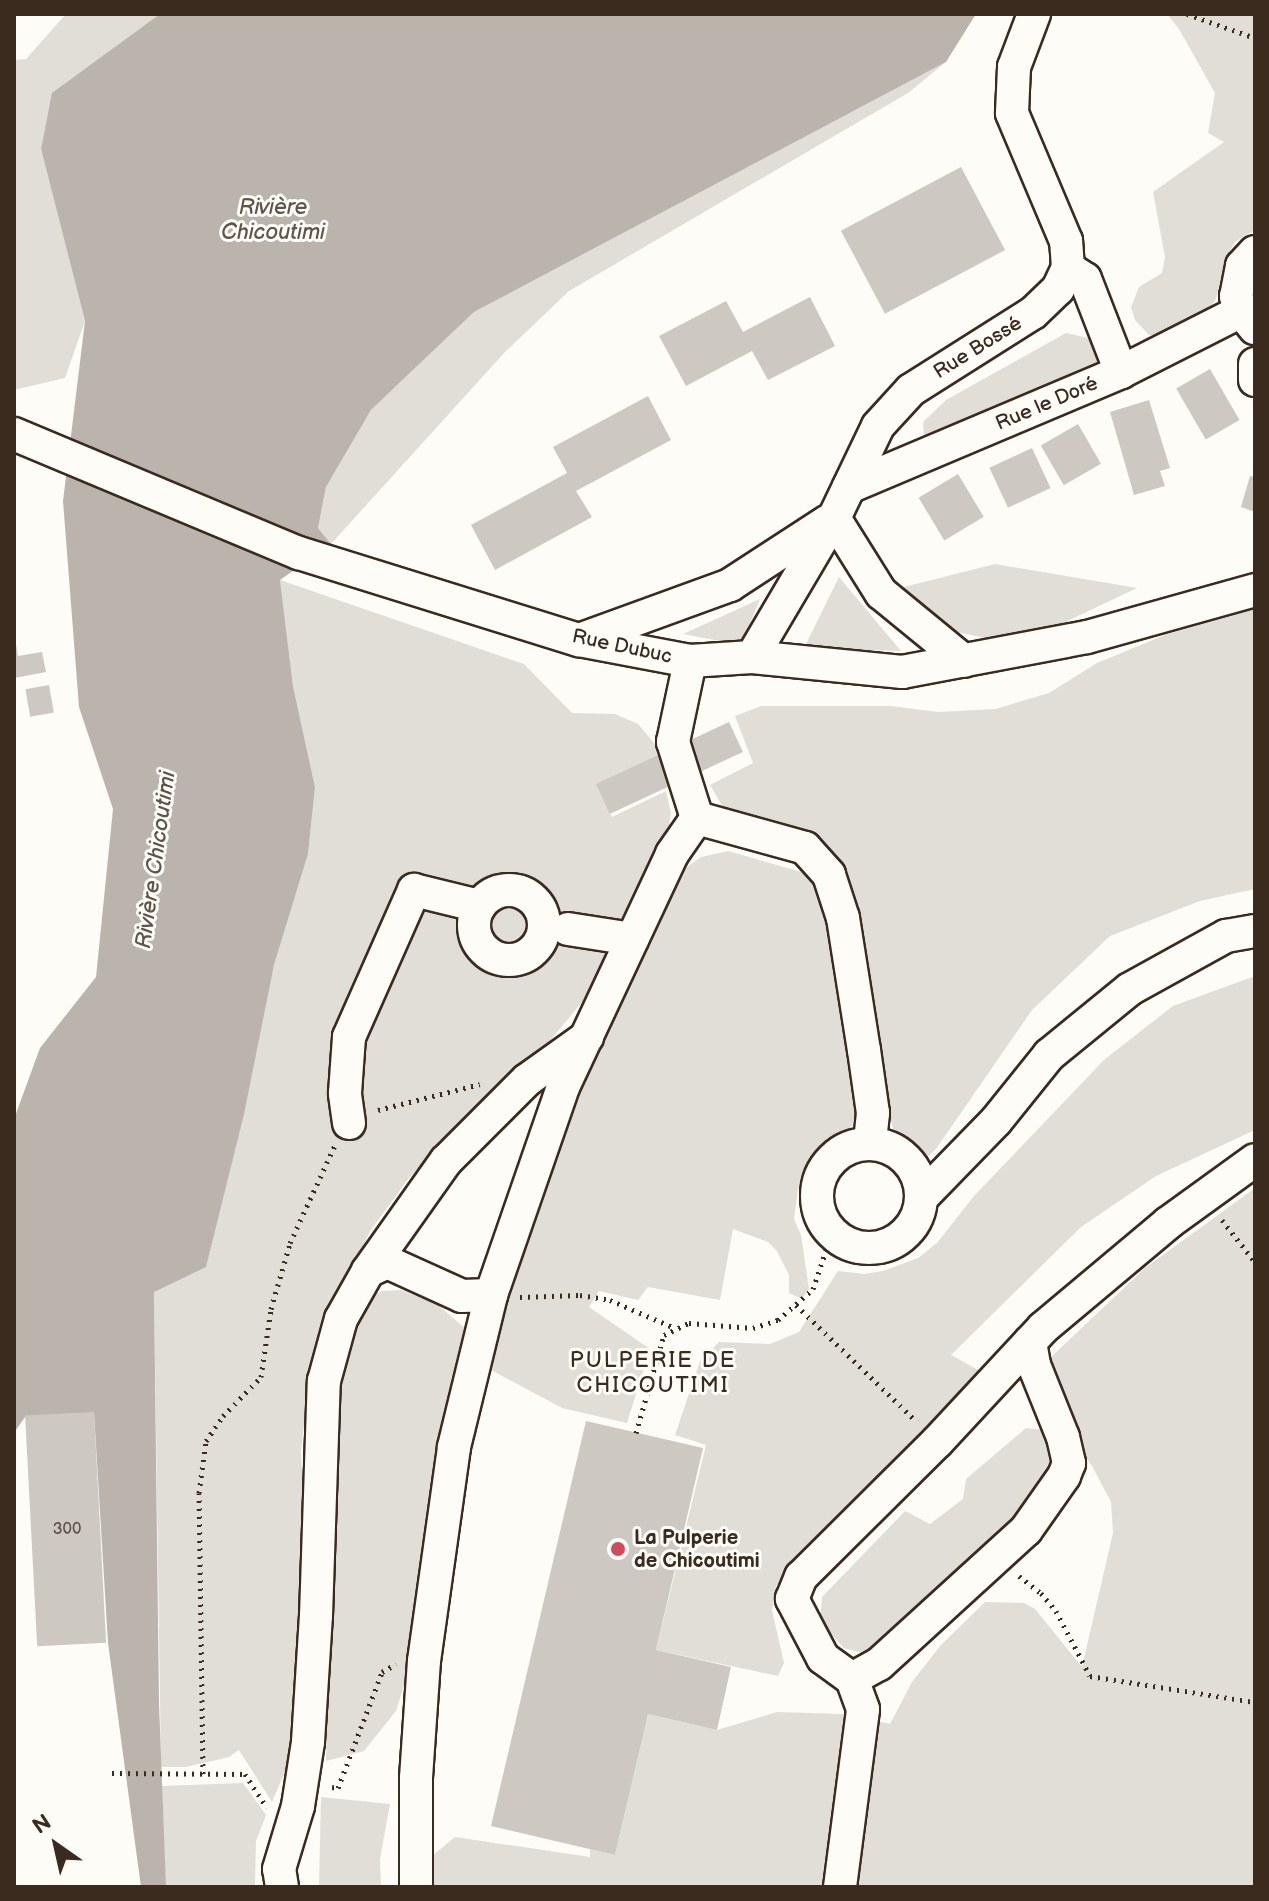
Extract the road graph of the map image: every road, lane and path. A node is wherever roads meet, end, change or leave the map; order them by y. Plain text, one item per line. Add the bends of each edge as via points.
1 (1034, 14) edge
2 (1187, 14) edge
3 (1255, 38) edge
4 (1255, 252) edge
5 (1068, 268) junction
6 (1248, 320) edge
7 (1255, 364) edge
8 (1121, 372) junction
9 (1255, 380) edge
10 (14, 434) edge
11 (849, 487) junction
12 (834, 518) junction
13 (1255, 590) edge
14 (579, 640) junction
15 (752, 657) junction
16 (690, 661) junction
17 (964, 661) junction
18 (697, 818) junction
19 (479, 906) dead end
20 (568, 929) dead end
21 (1255, 931) edge
22 (632, 939) junction
23 (587, 1037) junction
24 (482, 1084) dead end
25 (349, 1123) junction
26 (870, 1144) junction
27 (1255, 1160) edge
28 (921, 1198) junction
29 (1219, 1216) dead end
30 (832, 1233) junction
31 (1255, 1262) edge
32 (368, 1271) junction
33 (491, 1295) junction
34 (796, 1305) junction
35 (675, 1328) junction
36 (1030, 1342) junction
37 (636, 1433) dead end
38 (937, 1442) junction
39 (995, 1558) junction
40 (401, 1662) dead end
41 (852, 1679) junction
42 (1255, 1702) edge
43 (112, 1773) dead end
44 (201, 1774) junction
45 (323, 1786) dead end
46 (270, 1811) dead end
47 (282, 1887) edge
48 (416, 1887) edge
49 (840, 1887) edge

1 - 5 street via 1014,67 1012,113 1066,241
2 - 3 path
4 - 6 street via 1237,280
5 - 8 street via 1085,279
5 - 11 street, Rue Bossé via 1058,289 1033,313 911,390 878,426
6 - 8 street, Rue le Doré
7 - 9 street
8 - 11 street, Rue le Doré
10 - 14 street, Rue Dubuc via 299,553
11 - 12 street, Rue Bossé
12 - 14 street via 730,585
12 - 15 street, Rue Bossé
12 - 17 street via 881,593
13 - 17 street, Rue Dubuc via 1087,637
14 - 16 street, Rue Dubuc
15 - 16 street, Rue Dubuc
15 - 17 street, Rue Dubuc via 902,672
16 - 18 street via 673,742
18 - 22 street via 672,854
18 - 26 street via 805,848 829,875 843,918 864,1050 873,1113
19 - 25 street via 414,890 349,1037
20 - 22 street
21 - 28 street via 1226,936 1130,989 1049,1055 996,1121
22 - 23 street
23 - 32 street via 527,1080 446,1161
23 - 33 street via 563,1087
24 - 25 path via 383,1108
25 - 44 path via 290,1243 271,1309 261,1377 206,1441 199,1493
26 - 28 street via 901,1155 912,1167
26 - 30 street via 853,1146 825,1168 817,1202
27 - 36 street via 1168,1223
28 - 30 street via 909,1229 882,1247 864,1248
29 - 31 path
30 - 34 path via 813,1289
32 - 33 street via 387,1262 462,1296
32 - 47 street via 341,1319 324,1381 308,1742 298,1806 279,1869
33 - 35 path via 610,1300
33 - 48 street via 454,1447 424,1661
34 - 35 path via 778,1320 753,1328 708,1323
34 - 38 path
35 - 37 path via 664,1335
36 - 38 street
36 - 39 street via 1069,1463 1026,1530
38 - 41 street via 801,1577 792,1599 823,1658
39 - 41 street via 879,1664
39 - 42 path via 1056,1611 1090,1676
40 - 45 path via 382,1672 338,1788
41 - 49 street via 863,1709
43 - 44 path
44 - 46 path via 245,1774

